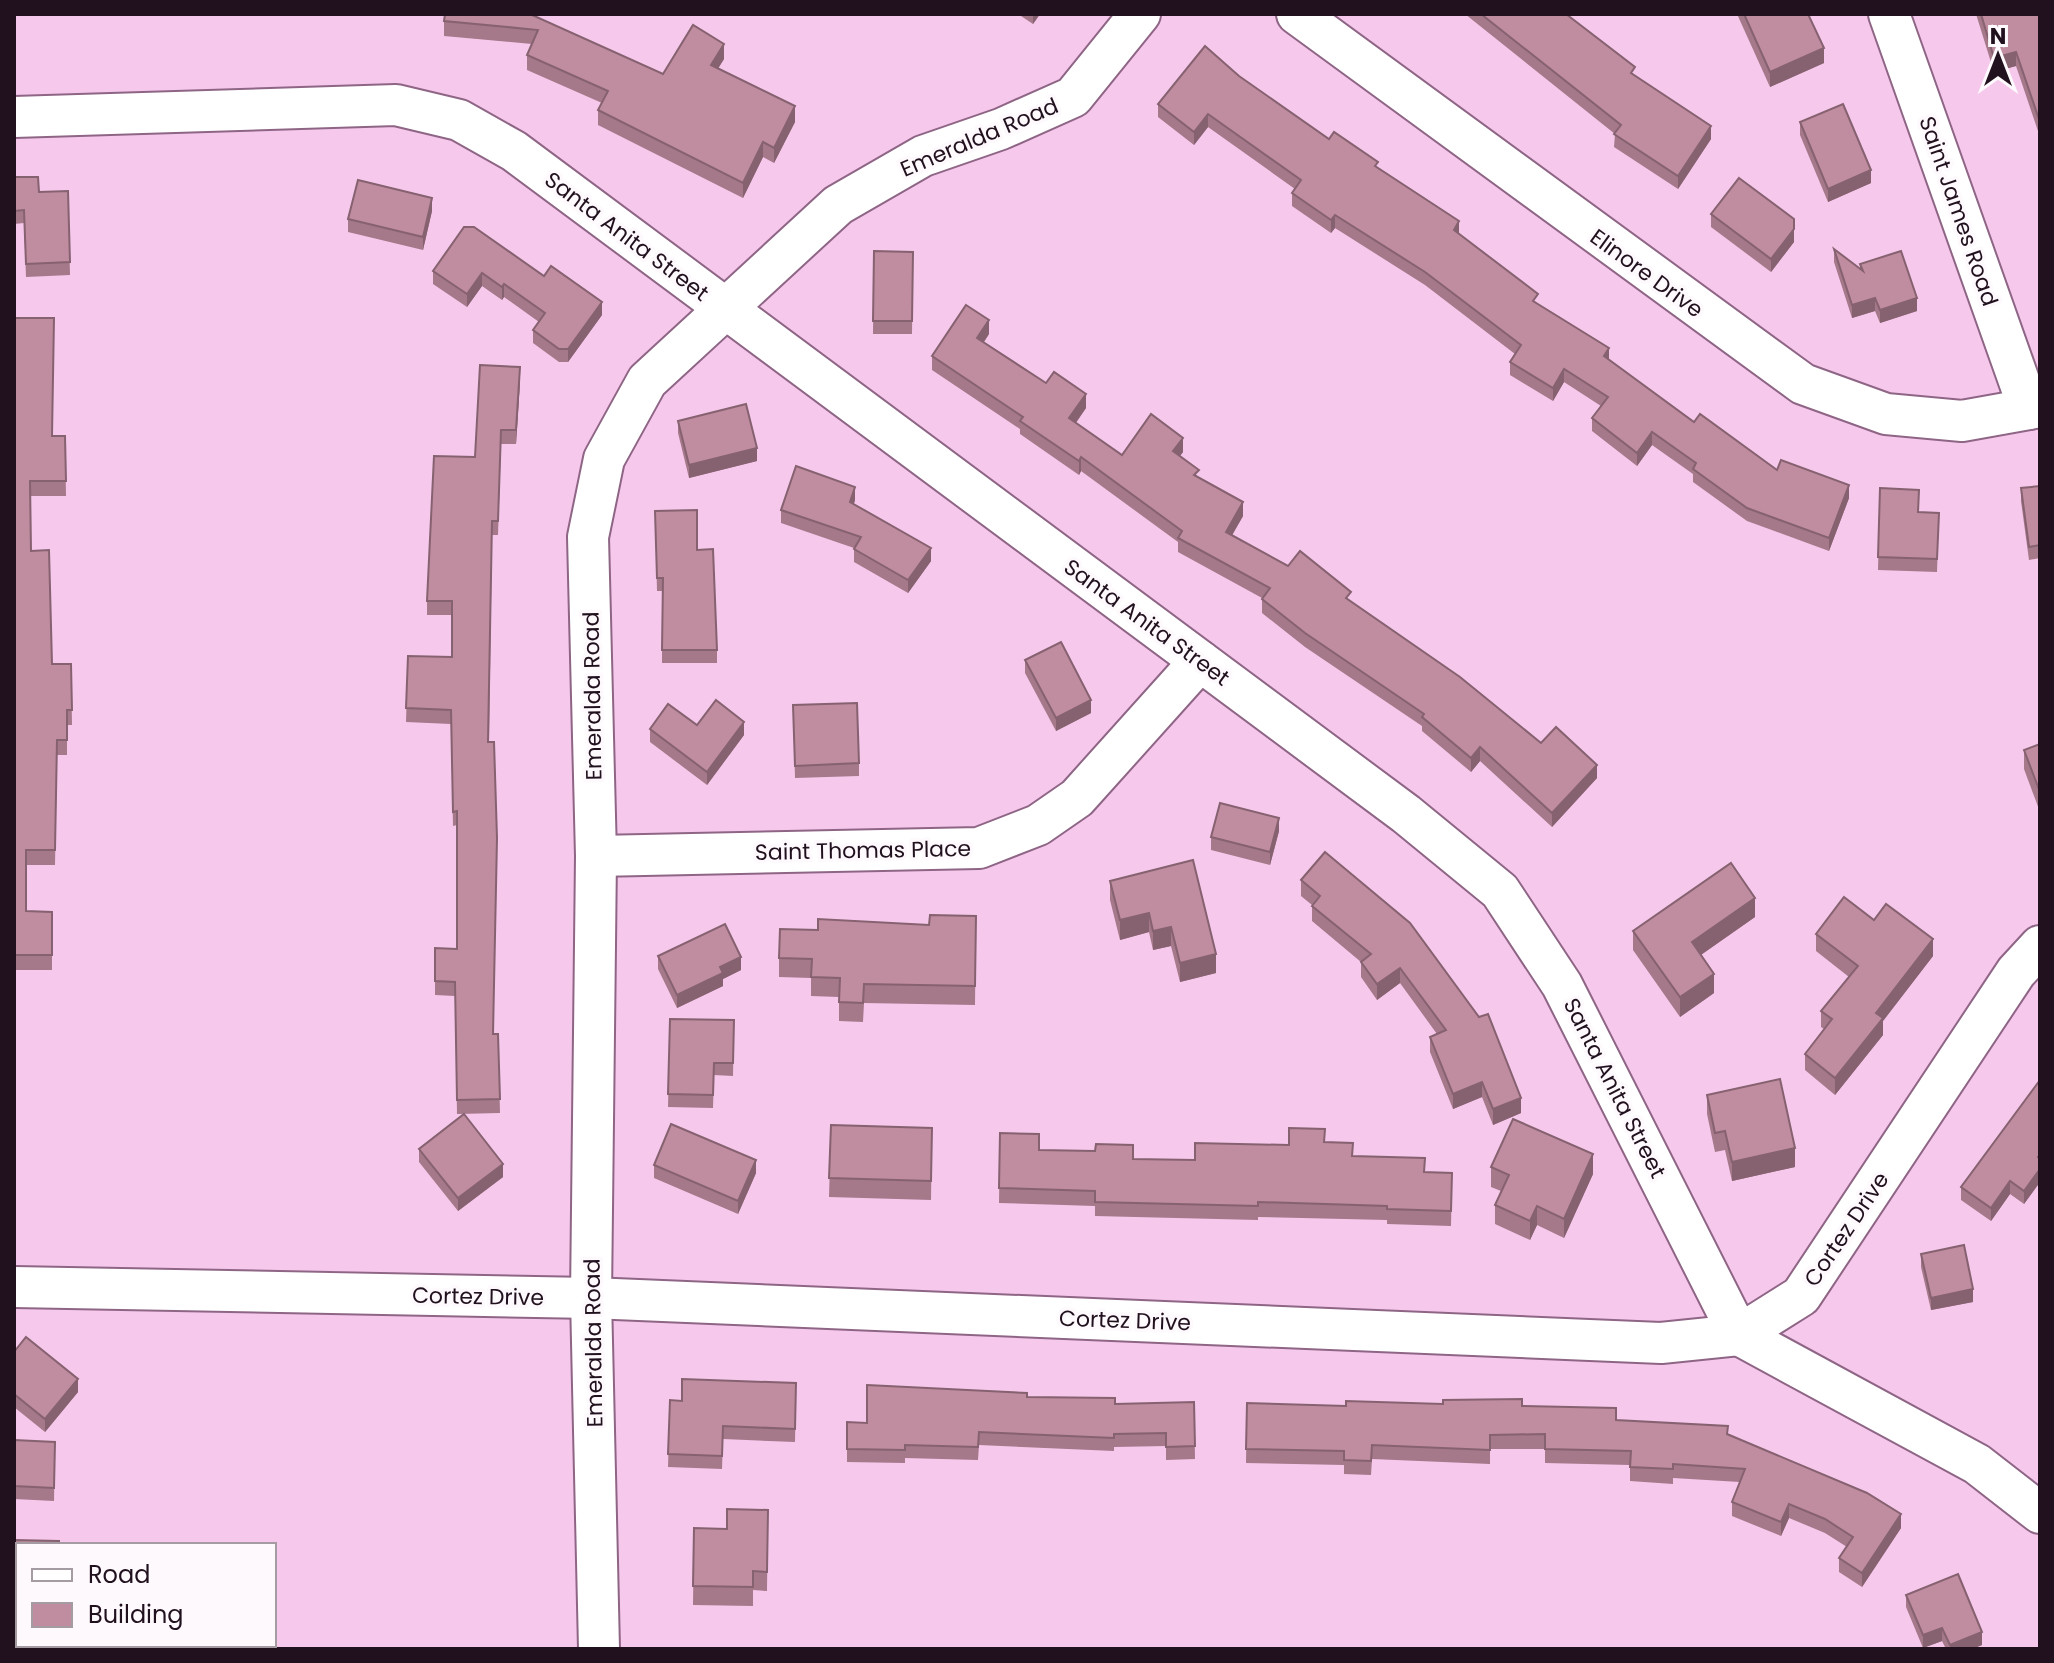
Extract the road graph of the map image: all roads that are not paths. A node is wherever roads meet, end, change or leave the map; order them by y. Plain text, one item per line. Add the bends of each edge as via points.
1 (1140, 14) edge
2 (1297, 14) edge
3 (1889, 14) edge
4 (14, 117) edge
5 (724, 309) junction
6 (2034, 408) edge
7 (1200, 661) junction
8 (596, 856) junction
9 (2040, 946) edge
10 (14, 1287) edge
11 (591, 1298) junction
12 (1739, 1335) junction
13 (2040, 1513) edge
14 (599, 1649) edge

1 - 5 street, Emeralda Road via 1073,97 923,156 838,205
2 - 6 street, Elinore Drive via 1803,384 1886,414 1962,421
3 - 6 street, Saint James Road
4 - 5 street, Santa Anita Street via 396,105 459,120 514,151
5 - 7 street, Santa Anita Street
5 - 8 street, Emeralda Road via 647,381 604,459 588,537
7 - 8 street, Saint Thomas Place via 1077,798 1038,825 979,848
7 - 12 street, Santa Anita Street via 1500,891 1562,985
8 - 11 street, Emeralda Road
9 - 12 street, Cortez Drive via 2016,972 1801,1296
10 - 11 street, Cortez Drive
11 - 12 street, Cortez Drive via 1661,1343
11 - 14 street, Emeralda Road
12 - 13 street via 1977,1464

